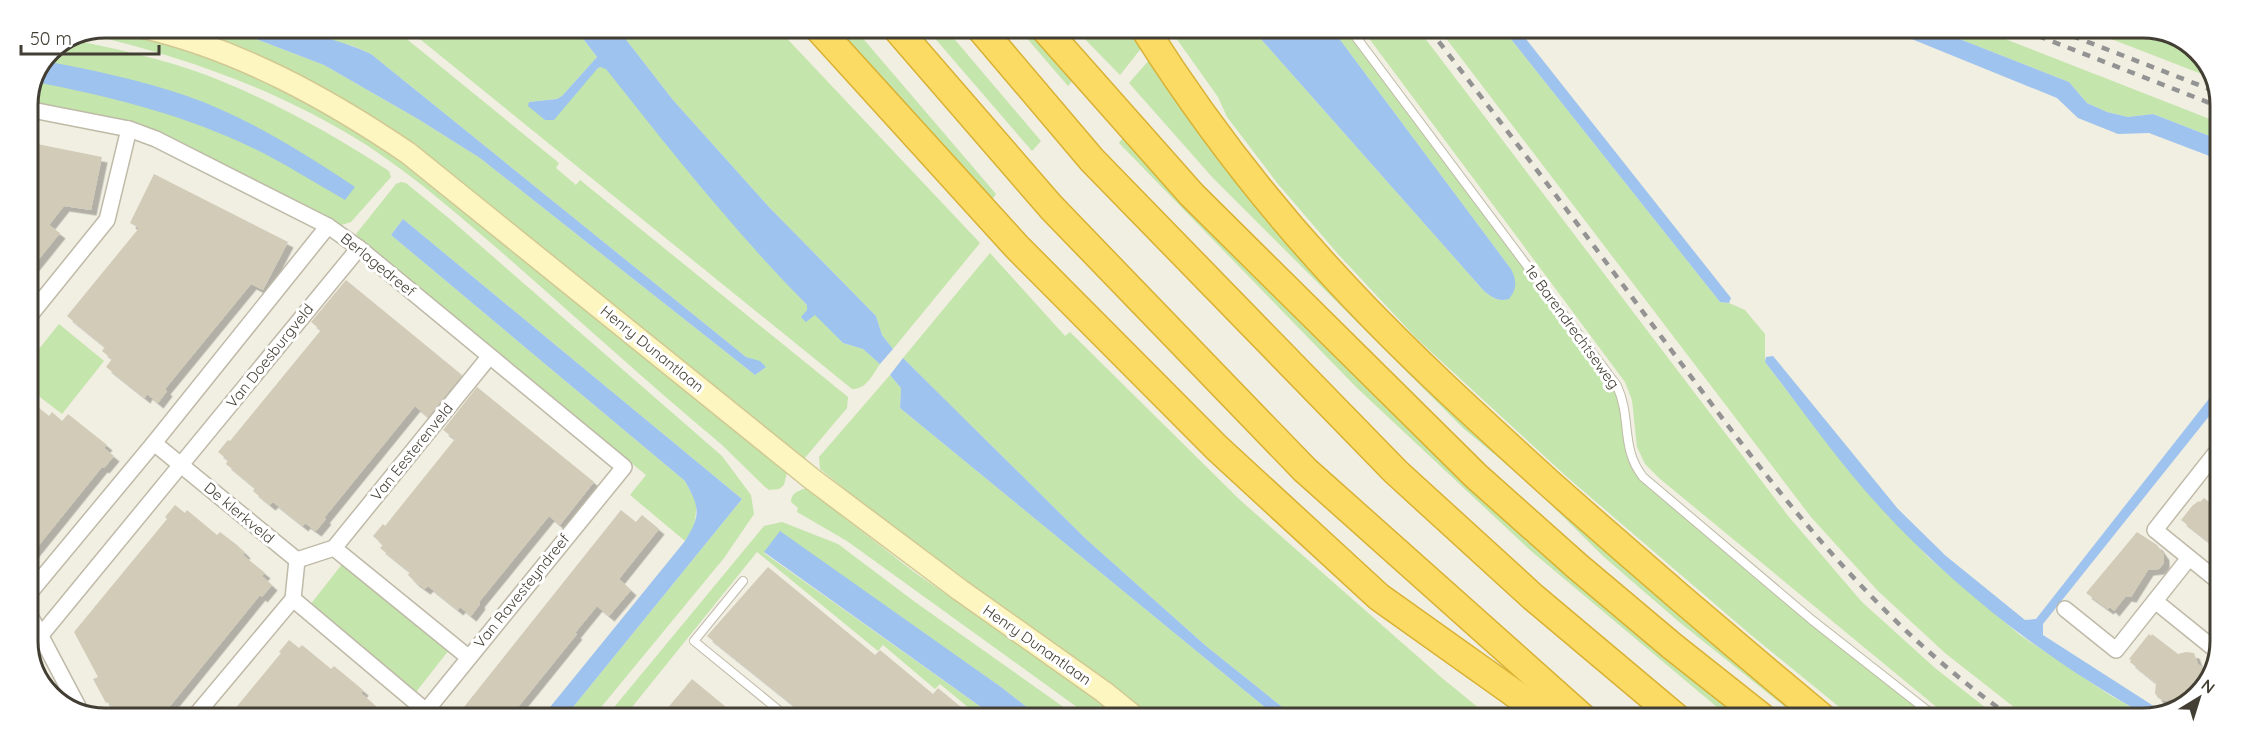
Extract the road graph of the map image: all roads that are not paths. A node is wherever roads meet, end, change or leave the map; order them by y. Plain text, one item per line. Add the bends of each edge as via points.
1 (178, 38) edge
2 (827, 38) edge
3 (905, 38) edge
4 (988, 38) edge
5 (1053, 38) edge
6 (1150, 38) edge
7 (1357, 38) edge
8 (38, 110) edge
9 (129, 129) junction
10 (328, 226) junction
11 (359, 248) junction
12 (38, 305) edge
13 (489, 357) junction
14 (154, 443) junction
15 (2210, 461) edge
16 (181, 465) junction
17 (624, 466) joint
18 (334, 548) junction
19 (2189, 558) junction
20 (297, 560) junction
21 (2210, 575) edge
22 (743, 581) dead end
23 (38, 583) edge
24 (293, 599) junction
25 (2155, 601) junction
26 (2065, 609) dead end
27 (38, 630) edge
28 (41, 635) junction
29 (2210, 645) edge
30 (468, 657) junction
31 (76, 702) edge
32 (202, 708) edge
33 (417, 708) edge
34 (429, 708) edge
35 (776, 708) edge
36 (1124, 708) edge
37 (1535, 708) edge
38 (1572, 708) edge
39 (1665, 708) edge
40 (1750, 708) edge
41 (1812, 708) edge
42 (1924, 708) edge

1 - 36 main road, Henry Dunantlaan via 224,52 272,74 365,123 408,153 812,478
2 - 37 highway via 1017,247 1217,448 1379,597
3 - 38 highway via 1051,207 1305,470
4 - 39 highway via 1092,160 1396,472 1533,597
5 - 40 highway via 1192,195 1476,476 1663,639
6 - 41 highway via 1246,171 1327,267 1398,342 1585,515
7 - 42 lane, 1e Barendrechtseweg via 1617,386 1624,405 1629,453 1643,477 1812,620
8 - 9 street, Berlagedreef
9 - 10 street, Berlagedreef
9 - 12 street via 107,220
10 - 11 street, Berlagedreef
10 - 14 street
11 - 13 street, Berlagedreef
11 - 16 street, Van Doesburgveld
13 - 17 street, Berlagedreef
13 - 18 street, Van Eesterenveld
14 - 16 street
14 - 23 street
15 - 19 street via 2155,530
16 - 20 street, De klerkveld
16 - 28 street, Van Doesburgveld
17 - 30 street, Van Ravesteyndreef
18 - 20 street
18 - 30 street
19 - 21 street
19 - 25 street
20 - 24 street
22 - 35 lane via 694,641
24 - 32 street
24 - 33 street
25 - 26 street via 2116,650
25 - 29 street
27 - 28 street
28 - 31 street
30 - 34 street, Van Ravesteyndreef

